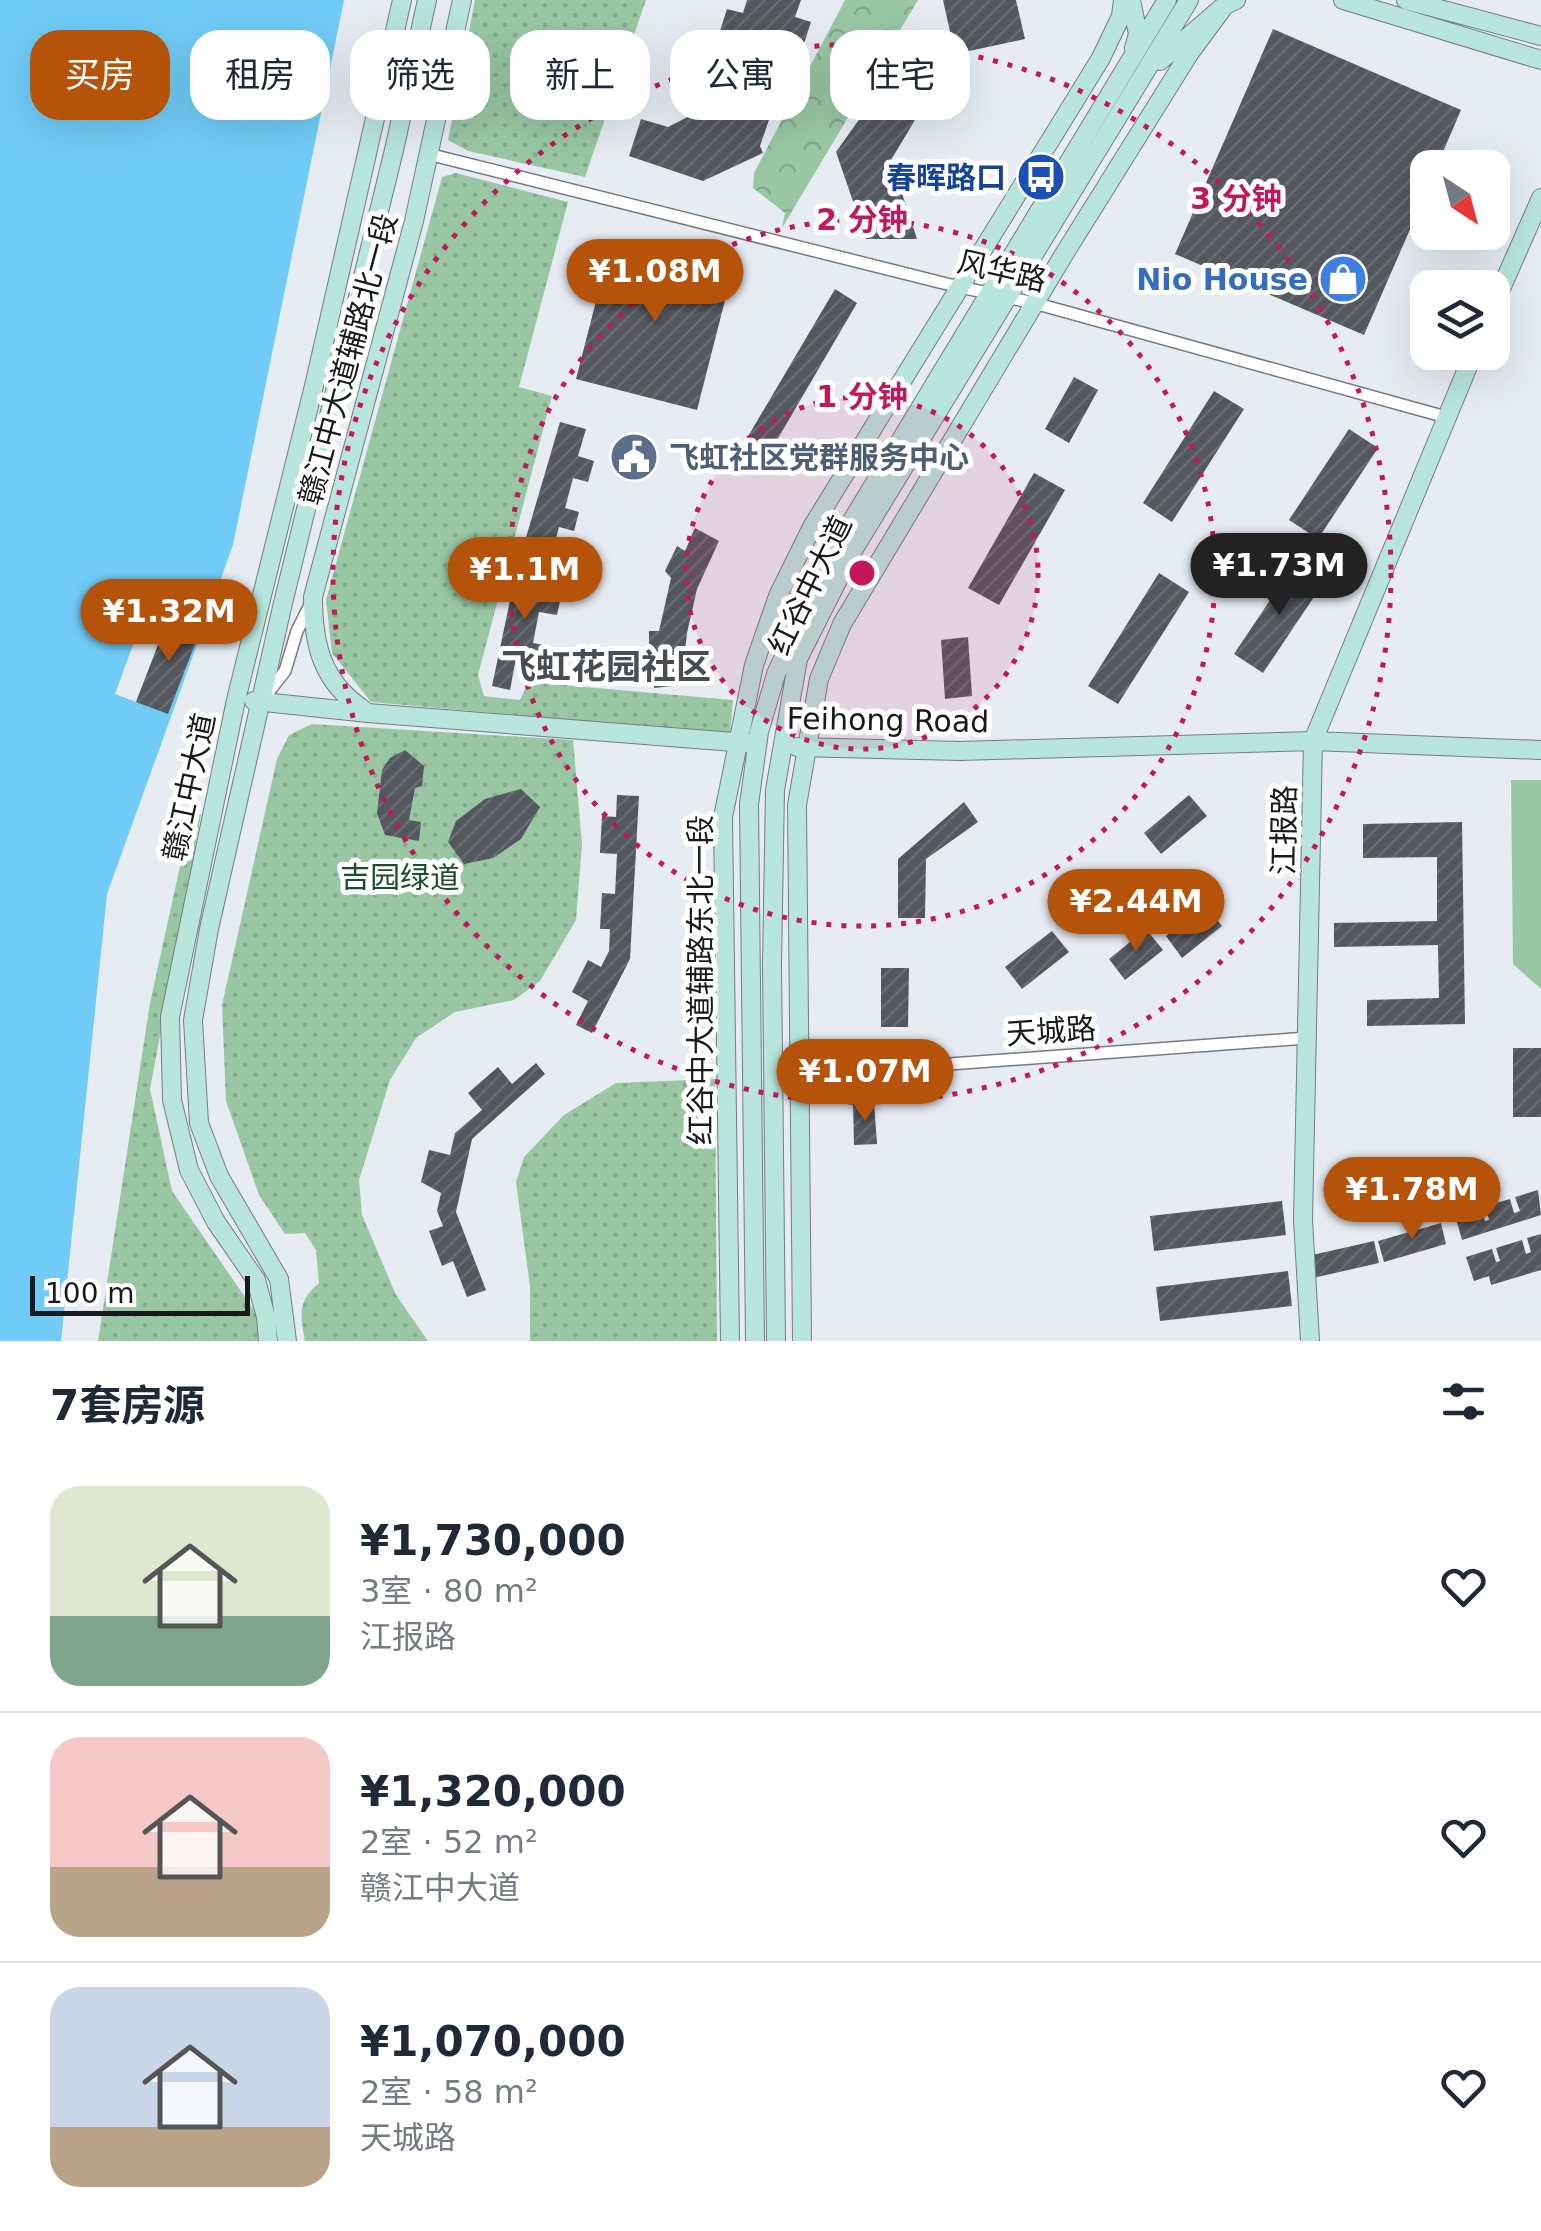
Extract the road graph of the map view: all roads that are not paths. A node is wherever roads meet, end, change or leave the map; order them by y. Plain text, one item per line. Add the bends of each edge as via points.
1 (402, 0) edge
2 (427, 0) edge
3 (462, 0) edge
4 (1123, 0) edge
5 (1131, 0) edge
6 (1167, 0) edge
7 (1189, 0) edge
8 (1343, 0) edge
9 (1406, 0) edge
10 (1231, 3) edge
11 (1541, 36) edge
12 (1131, 58) junction
13 (1541, 60) edge
14 (1142, 79) junction
15 (428, 154) junction
16 (1541, 198) edge
17 (1510, 270) edge
18 (960, 288) junction
19 (988, 293) junction
20 (1008, 298) junction
21 (1034, 303) junction
22 (1466, 370) edge
23 (1446, 417) junction
24 (881, 505) junction
25 (881, 558) junction
26 (314, 597) junction
27 (236, 700) junction
28 (261, 701) junction
29 (368, 713) junction
30 (1313, 741) junction
31 (748, 743) junction
32 (780, 746) junction
33 (807, 747) junction
34 (1541, 750) edge
35 (1307, 1038) junction
36 (800, 1075) junction
37 (268, 1341) edge
38 (286, 1341) edge
39 (730, 1341) edge
40 (755, 1341) edge
41 (776, 1341) edge
42 (802, 1341) edge
43 (1310, 1341) edge

1 - 27 street, 赣江中大道
2 - 28 street, 赣江中大道
3 - 15 street, 赣江中大道辅路北一段
4 - 18 street, 红谷中大道辅路东北一段 via 1101,58
5 - 12 street via 1138,34
6 - 12 street, 红谷中大道
7 - 14 street, 红谷中大道
8 - 13 street
9 - 11 street
10 - 14 street
10 - 21 street via 1189,54
12 - 19 street, 红谷中大道
14 - 20 street, 红谷中大道
15 - 18 street, 风华路
15 - 26 street, 赣江中大道辅路北一段
16 - 17 street
18 - 19 street, 风华路
18 - 31 street, 红谷中大道辅路东北一段 via 812,527 778,596 754,665
19 - 20 street, 风华路
19 - 31 street, 红谷中大道 via 824,567
20 - 21 street, 风华路
20 - 24 street, 红谷中大道
21 - 23 street, 风华路
21 - 25 street
22 - 23 street, 江报路
23 - 30 street, 江报路
24 - 25 street
24 - 32 street, 红谷中大道 via 798,660
25 - 33 street via 819,679
26 - 28 street via 285,671
26 - 29 street, 赣江中大道辅路北一段 via 316,648 325,670
27 - 28 street, Feihong Road
27 - 37 street, 赣江中大道 via 170,1017 172,1100 189,1170 256,1280
28 - 29 street, Feihong Road
28 - 38 street, 赣江中大道 via 209,929 192,1020 193,1060 200,1123 219,1176 279,1278
29 - 31 street, Feihong Road
30 - 33 street, Feihong Road via 960,752
30 - 34 street, Feihong Road
30 - 35 street, 江报路
31 - 32 street, Feihong Road
31 - 39 street, 红谷中大道辅路东北一段 via 723,818
31 - 40 street, 红谷中大道
32 - 33 street, Feihong Road
32 - 41 street, 红谷中大道 via 772,965
33 - 36 street via 796,805
35 - 36 street, 天城路
35 - 43 street, 江报路 via 1303,1220
36 - 42 street

